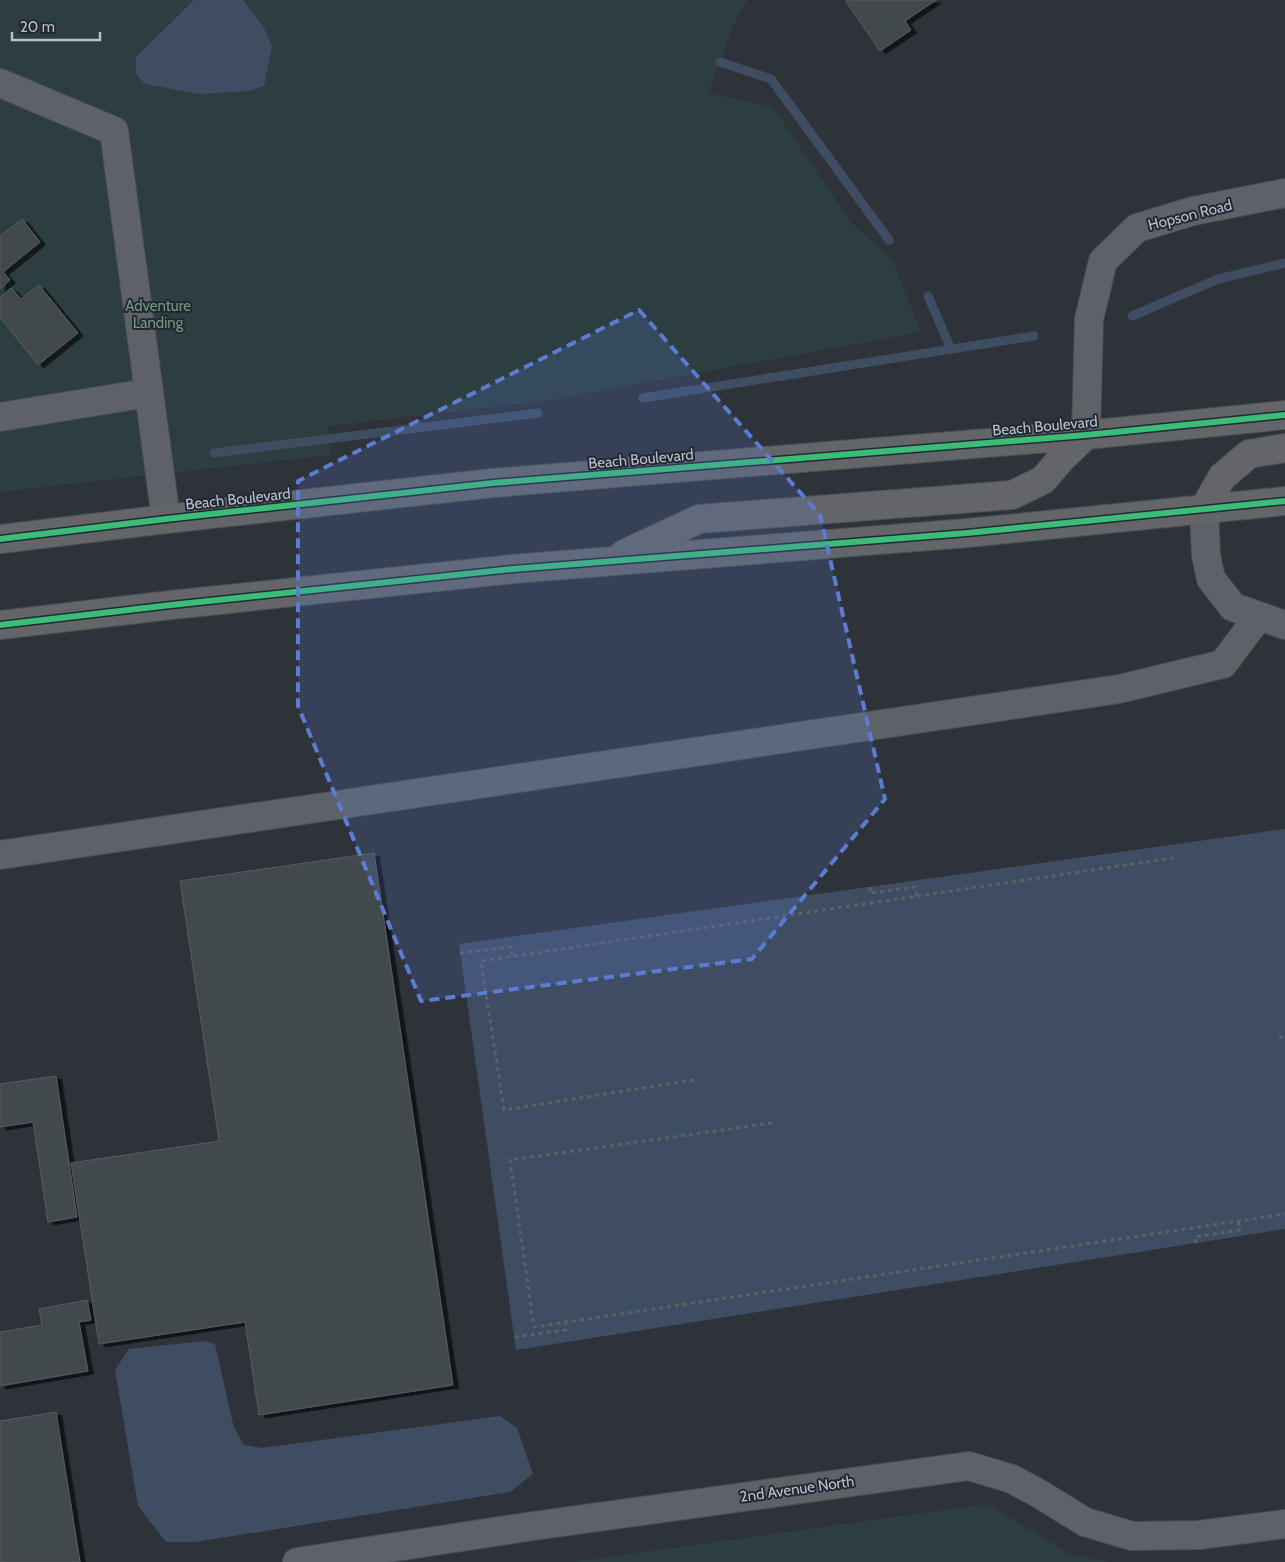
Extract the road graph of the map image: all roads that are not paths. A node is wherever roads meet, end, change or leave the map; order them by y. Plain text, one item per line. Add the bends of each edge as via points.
1 (0, 83) edge
2 (1285, 193) edge
3 (148, 393) junction
4 (1285, 414) edge
5 (0, 417) edge
6 (1086, 436) junction
7 (1285, 448) edge
8 (1285, 501) edge
9 (1204, 509) junction
10 (166, 519) junction
11 (0, 539) edge
12 (609, 562) junction
13 (1259, 616) junction
14 (0, 625) edge
15 (1285, 625) edge
16 (0, 855) edge
17 (1285, 1524) edge
18 (297, 1562) edge

1 - 3 street via 114,131
2 - 6 street, Hopson Road via 1194,211 1137,228 1103,261 1089,318
3 - 5 street
3 - 10 street
4 - 6 highway, Beach Boulevard
6 - 10 highway, Beach Boulevard via 493,483
6 - 12 highway via 1043,480 1012,495 699,519
7 - 9 highway via 1249,454 1222,477
8 - 9 highway
9 - 12 highway via 967,533
9 - 13 street via 1206,555 1211,579 1233,607
10 - 11 highway, Beach Boulevard
12 - 14 highway via 512,569
13 - 15 street
13 - 16 street via 1222,664 1119,689
17 - 18 street, 2nd Avenue North via 1198,1535 1132,1536 1085,1522 1012,1479 969,1466

